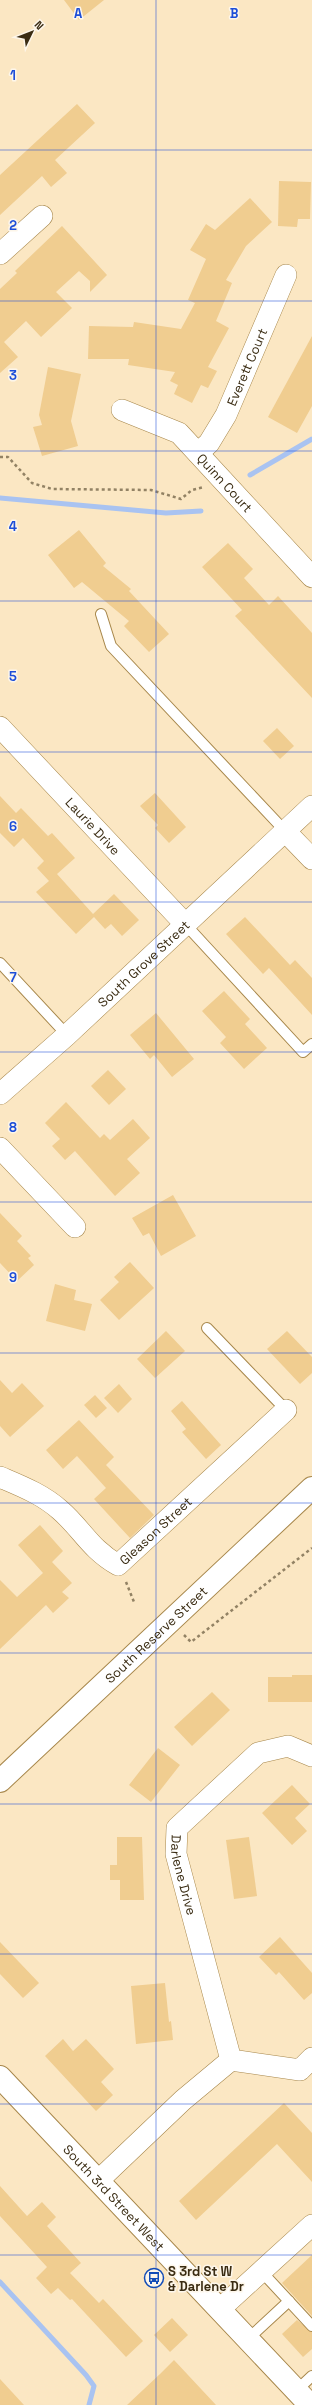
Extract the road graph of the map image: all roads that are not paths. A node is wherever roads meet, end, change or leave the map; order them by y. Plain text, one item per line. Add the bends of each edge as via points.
1 (42, 216) dead end
2 (0, 254) edge
3 (286, 275) dead end
4 (122, 410) dead end
5 (198, 453) junction
6 (312, 577) edge
7 (101, 614) dead end
8 (0, 727) edge
9 (312, 806) edge
10 (285, 831) junction
11 (312, 859) edge
12 (186, 925) junction
13 (0, 963) edge
14 (67, 1035) junction
15 (312, 1044) edge
16 (0, 1094) edge
17 (0, 1148) edge
18 (75, 1227) dead end
19 (207, 1328) dead end
20 (286, 1410) joint
21 (0, 1477) edge
22 (312, 1488) edge
23 (312, 1756) edge
24 (0, 1781) edge
25 (312, 2058) edge
26 (231, 2060) junction
27 (0, 2077) edge
28 (99, 2180) junction
29 (312, 2225) edge
30 (261, 2271) junction
31 (289, 2301) junction
32 (220, 2309) junction
33 (312, 2326) edge
34 (248, 2339) junction
35 (312, 2376) edge
36 (303, 2398) edge

1 - 2 street
3 - 5 street, Everett Court via 226,415 209,443
4 - 5 street, Quinn Court via 179,433
5 - 6 street, Quinn Court
7 - 10 lane via 111,646
8 - 12 street, Laurie Drive
9 - 10 street, South Grove Street
10 - 11 street
10 - 12 street, South Grove Street
12 - 14 street, South Grove Street
12 - 15 lane via 303,1052
13 - 14 lane
14 - 16 street, South Grove Street
17 - 18 street
19 - 20 lane
20 - 21 street, Gleason Street via 118,1565 101,1556 60,1510 31,1490
22 - 24 main road, South Reserve Street
23 - 26 street, Darlene Drive via 288,1746 258,1753 176,1828 176,1854
25 - 26 street via 300,2070
26 - 28 street via 183,2100
27 - 28 main road, South 3rd Street West
28 - 32 main road, South 3rd Street West
29 - 30 street
30 - 31 lane
30 - 32 street
31 - 33 lane
31 - 34 lane
32 - 34 main road, South 3rd Street West
34 - 36 main road, South 3rd Street West
35 - 36 lane

